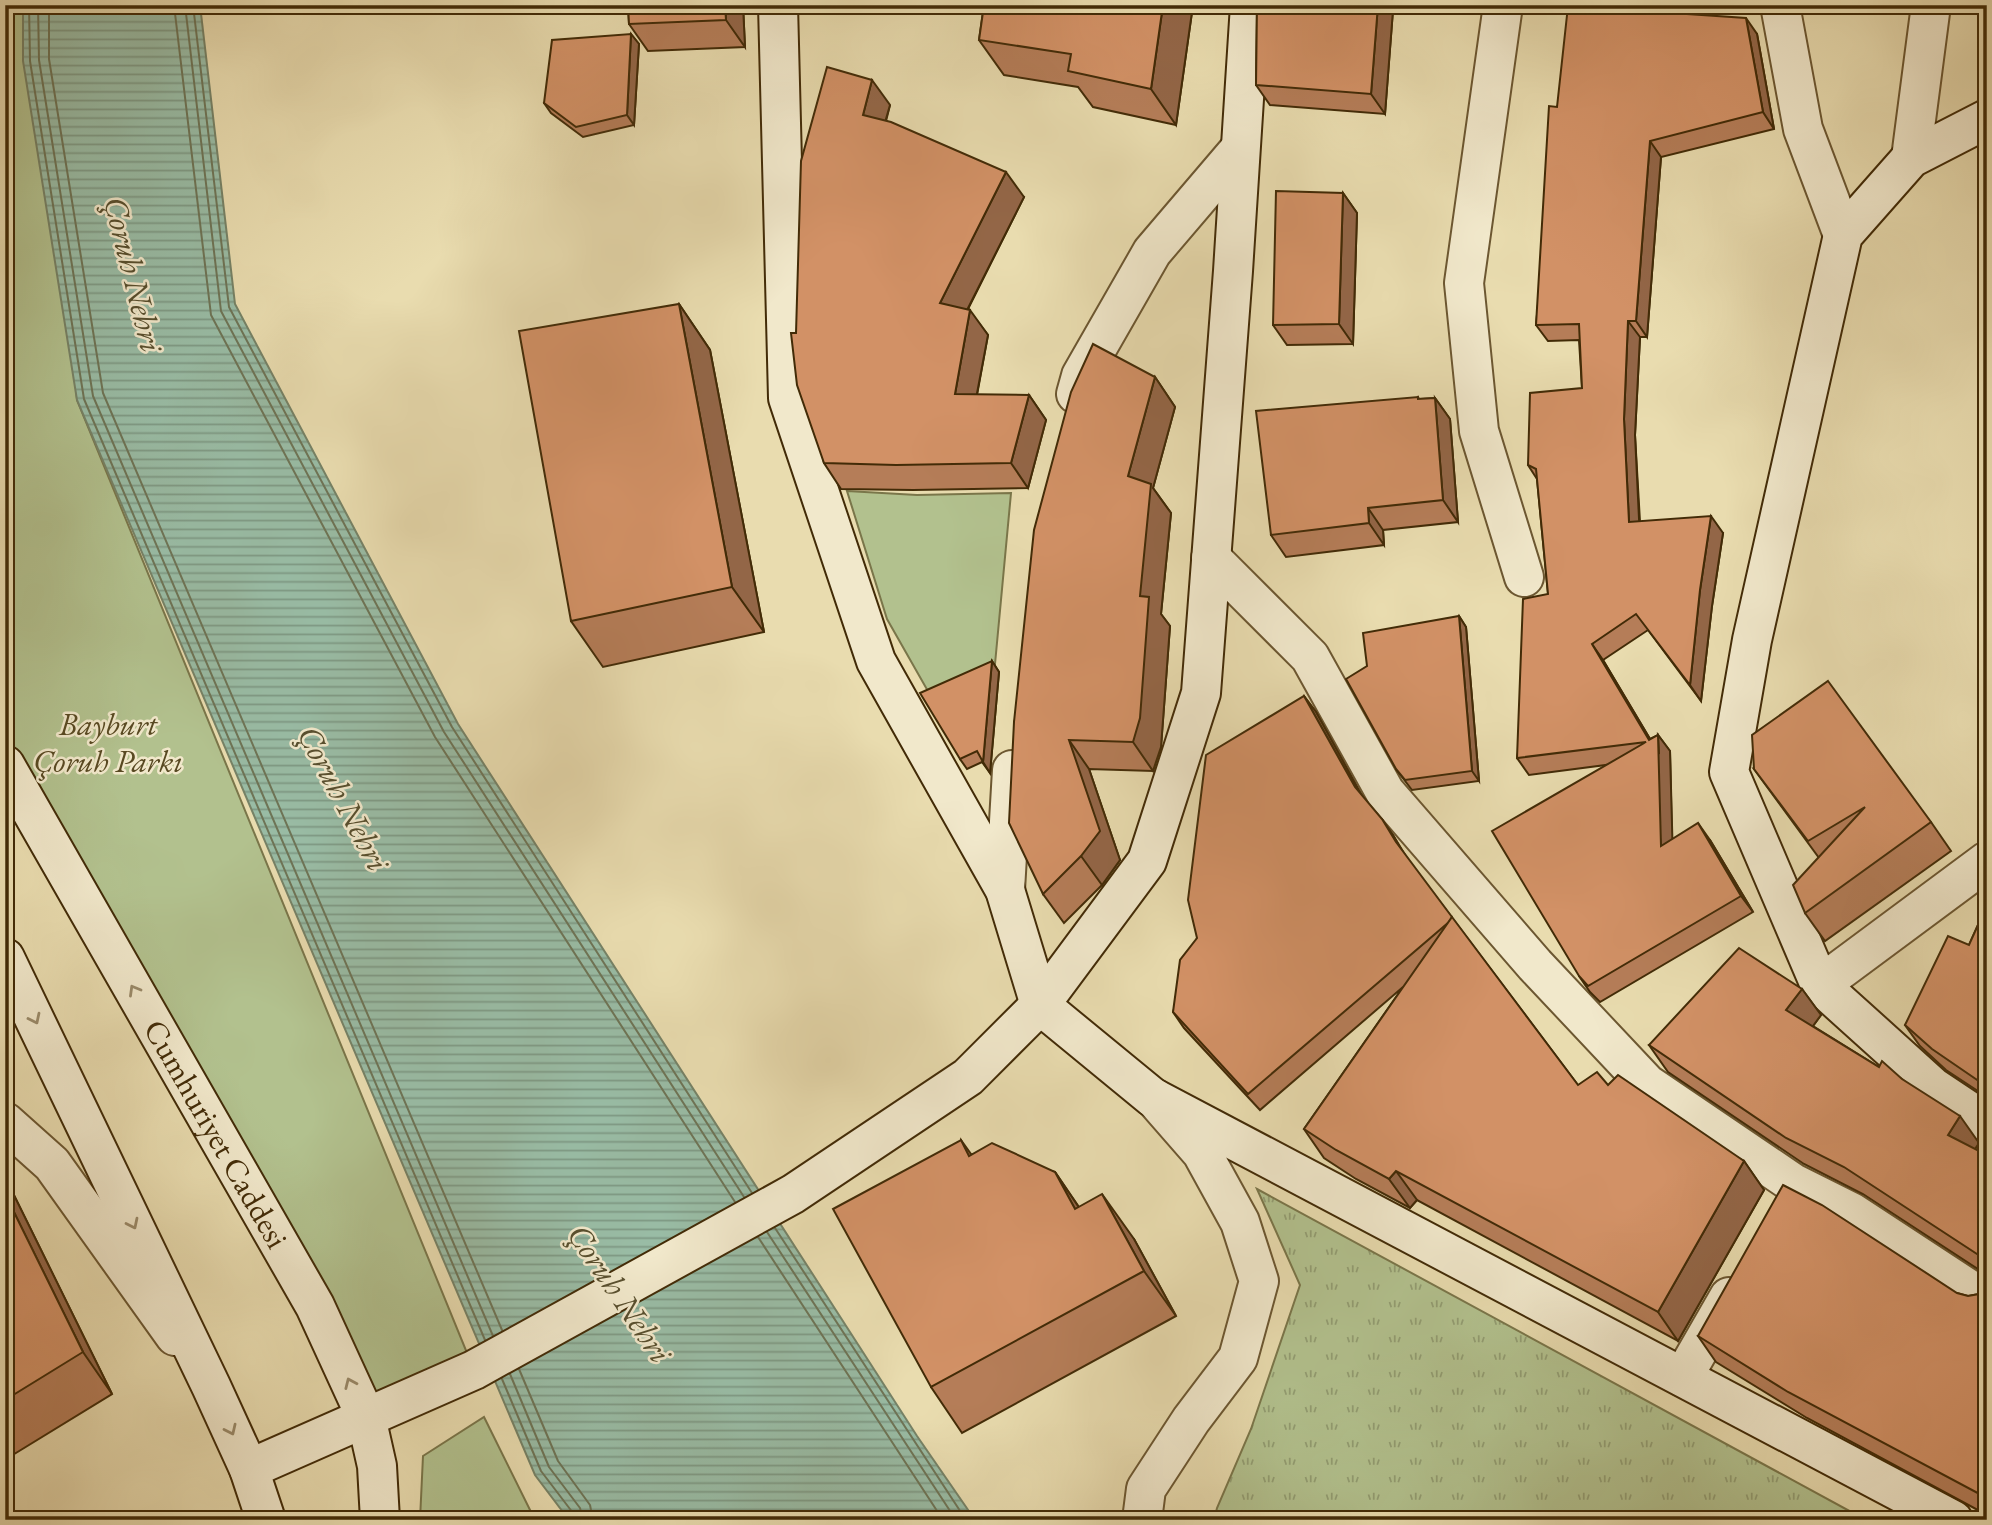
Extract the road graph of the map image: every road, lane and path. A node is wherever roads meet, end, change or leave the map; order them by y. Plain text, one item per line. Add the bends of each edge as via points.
1 (778, 5) edge
2 (1250, 5) edge
3 (1503, 5) edge
4 (1780, 5) edge
5 (1931, 5) edge
6 (1987, 119) edge
7 (1240, 150) junction
8 (1911, 158) junction
9 (1843, 235) junction
10 (1067, 427) edge
11 (1211, 558) junction
12 (1524, 577) dead end
13 (1014, 735) edge
14 (5, 765) edge
15 (1987, 861) edge
16 (1005, 890) junction
17 (5, 958) edge
18 (1820, 985) junction
19 (1040, 1005) junction
20 (1152, 1097) junction
21 (5, 1122) edge
22 (1987, 1123) edge
23 (1745, 1268) edge
24 (1987, 1301) edge
25 (1683, 1377) junction
26 (211, 1386) junction
27 (366, 1417) junction
28 (249, 1469) junction
29 (266, 1520) edge
30 (380, 1520) edge
31 (1142, 1520) edge
32 (1952, 1520) edge

1 - 16 street via 788,398 876,661
2 - 7 street
3 - 12 street via 1464,283 1479,431
4 - 9 street via 1802,129
5 - 8 street
6 - 8 street
7 - 10 street via 1152,252 1080,376
7 - 11 street
8 - 9 street
9 - 18 street via 1752,640 1729,772
11 - 19 street via 1201,693 1147,861
11 - 24 street via 1310,657 1385,792 1647,1084 1786,1195 1851,1212
13 - 16 street
27 -> 14 street, Cumhuriyet Caddesi via 315,1306
15 - 18 street
16 - 19 street
17 -> 26 street
18 - 22 street via 1933,1087
19 - 20 street
19 - 27 street via 968,1077 793,1194 474,1370
20 - 25 street
20 - 31 street via 1202,1153 1240,1222 1259,1281 1238,1358 1146,1489
21 - 26 street via 52,1164
23 - 25 street
25 - 32 street
26 -> 28 street
27 - 28 street
27 - 30 street, Cumhuriyet Caddesi via 377,1466
28 - 29 street

